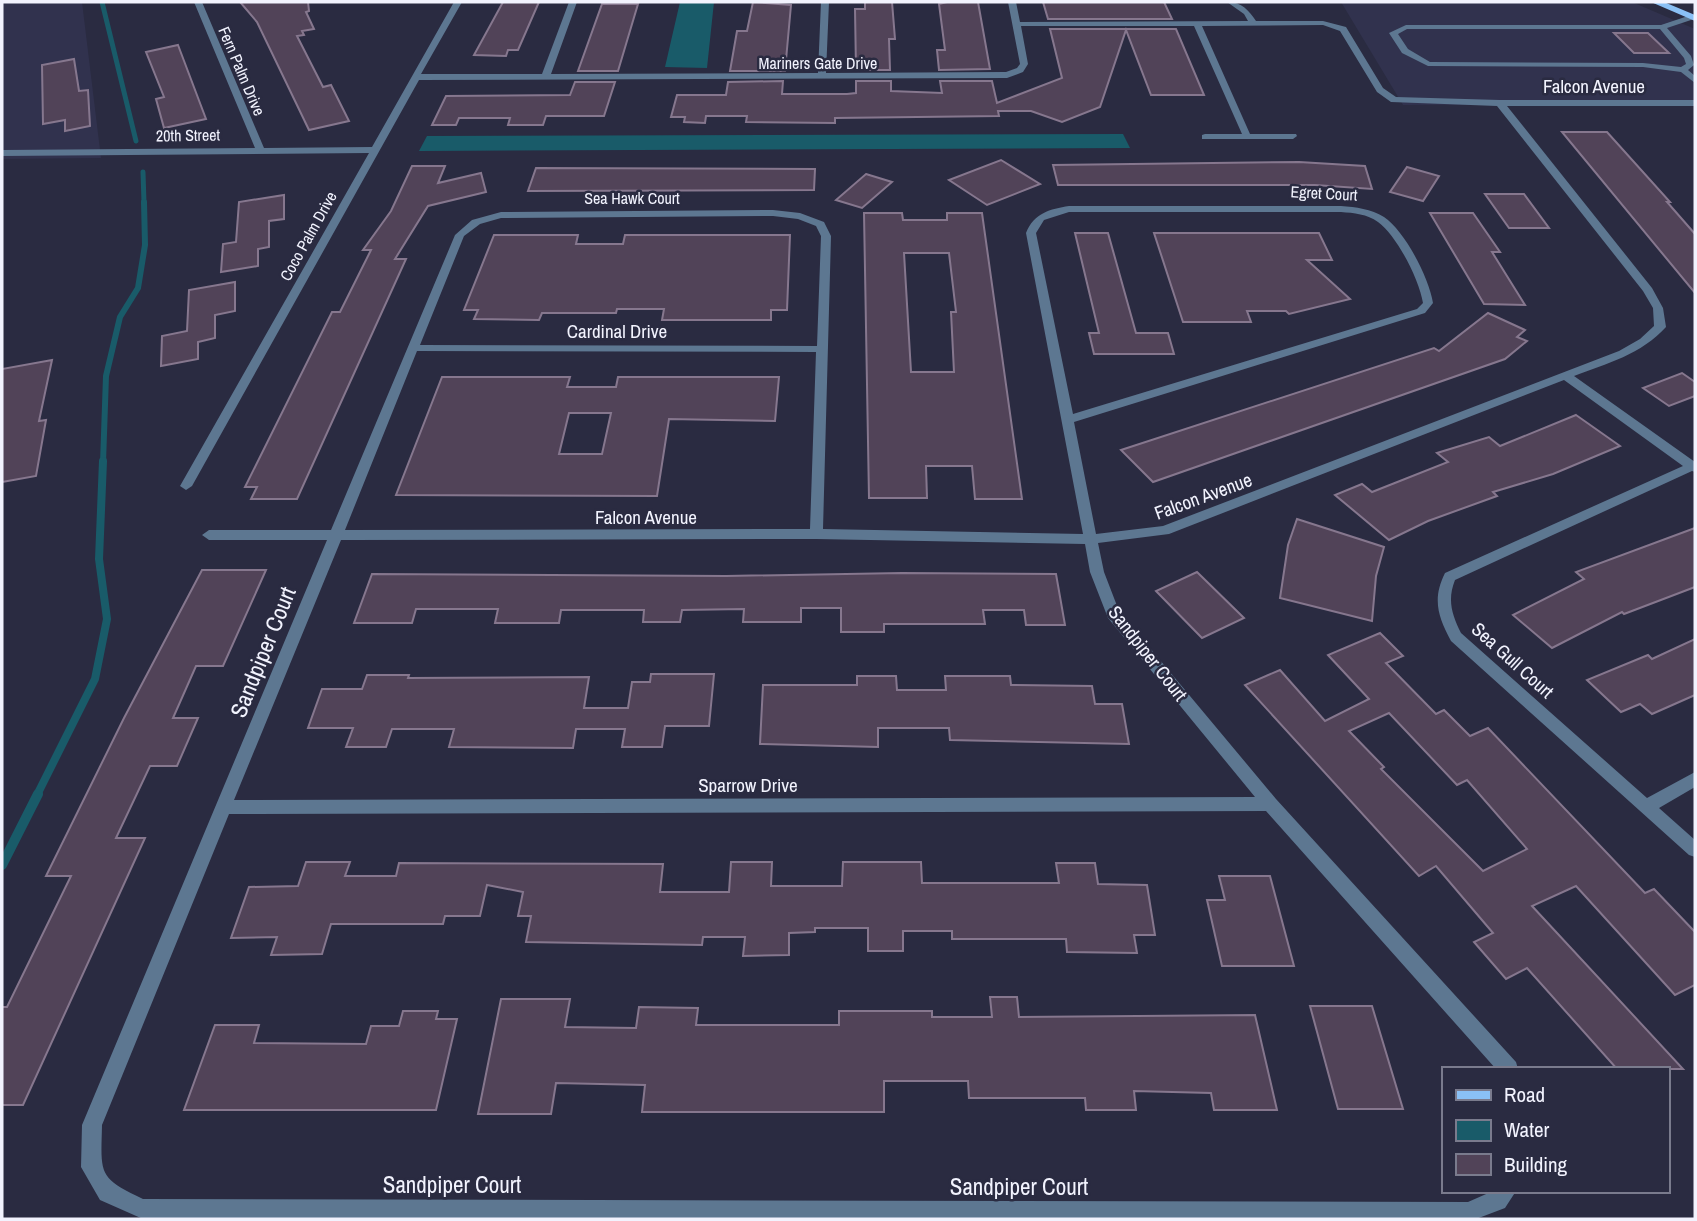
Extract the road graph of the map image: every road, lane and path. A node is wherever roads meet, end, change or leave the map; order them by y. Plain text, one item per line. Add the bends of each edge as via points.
1 (198, 2) edge
2 (458, 2) edge
3 (573, 2) edge
4 (825, 2) edge
5 (1012, 2) edge
6 (1231, 2) edge
7 (1656, 2) edge
8 (1693, 18) edge
9 (1253, 23) junction
10 (1018, 24) junction
11 (1197, 24) junction
12 (1662, 27) junction
13 (1684, 69) junction
14 (418, 77) junction
15 (822, 77) junction
16 (545, 78) junction
17 (1695, 79) edge
18 (1500, 103) junction
19 (1695, 103) edge
20 (1247, 136) junction
21 (1293, 136) dead end
22 (1205, 137) dead end
23 (260, 150) junction
24 (375, 150) junction
25 (2, 153) edge
26 (414, 348) junction
27 (820, 349) junction
28 (1566, 376) junction
29 (1068, 420) junction
30 (1694, 467) edge
31 (186, 485) dead end
32 (816, 534) junction
33 (209, 535) dead end
34 (338, 535) junction
35 (1090, 539) junction
36 (1695, 779) edge
37 (1270, 804) junction
38 (1647, 806) junction
39 (226, 807) junction
40 (1695, 850) edge
41 (1507, 1067) edge
42 (1504, 1193) edge

1 - 23 street, Fern Palm Drive
2 - 14 street, Coco Palm Drive
3 - 16 street
4 - 15 street
5 - 10 street, Mariners Gate Drive
6 - 9 street
7 - 8 main road
8 - 12 street
9 - 11 street
9 - 18 street via 1338,26 1380,90 1394,100
10 - 11 street
10 - 15 street, Mariners Gate Drive via 1024,64 1012,74
11 - 20 street
12 - 13 street via 1688,58 1690,65
12 - 13 street via 1406,27 1393,33 1405,51 1428,64
13 - 17 street
14 - 16 street, Mariners Gate Drive
14 - 24 street, Coco Palm Drive
15 - 16 street, Mariners Gate Drive
18 - 19 street, Falcon Avenue
18 - 28 street, Falcon Avenue via 1658,308 1660,327 1644,341
20 - 21 street
20 - 22 street
23 - 24 street, 20th Street
23 - 25 street, 20th Street
24 - 31 street, Coco Palm Drive
26 - 27 street, Cardinal Drive
26 - 27 street, Sea Hawk Court via 460,235 475,222 501,215 773,213 820,224 826,236
26 - 34 street, Sea Hawk Court
27 - 32 street, Sea Hawk Court
28 - 30 street, Sea Gull Court
28 - 35 street, Falcon Avenue via 1164,531
29 - 29 street, Egret Court via 1031,233 1033,224 1052,212 1353,210 1387,223 1428,294 1421,311
29 - 35 street, Egret Court
30 - 38 street, Sea Gull Court via 1450,578 1442,591 1443,613 1457,637
32 - 34 street, Falcon Avenue
32 - 35 street, Falcon Avenue
33 - 34 street, Falcon Avenue
34 - 39 street, Sandpiper Court
35 - 37 street, Sandpiper Court via 1112,614
36 - 38 street
37 - 39 street, Sparrow Drive
37 - 41 street, Sandpiper Court
38 - 40 street, Sea Gull Court
39 - 42 street, Sandpiper Court via 92,1125 92,1167 107,1193 143,1209 1468,1212 1498,1201

